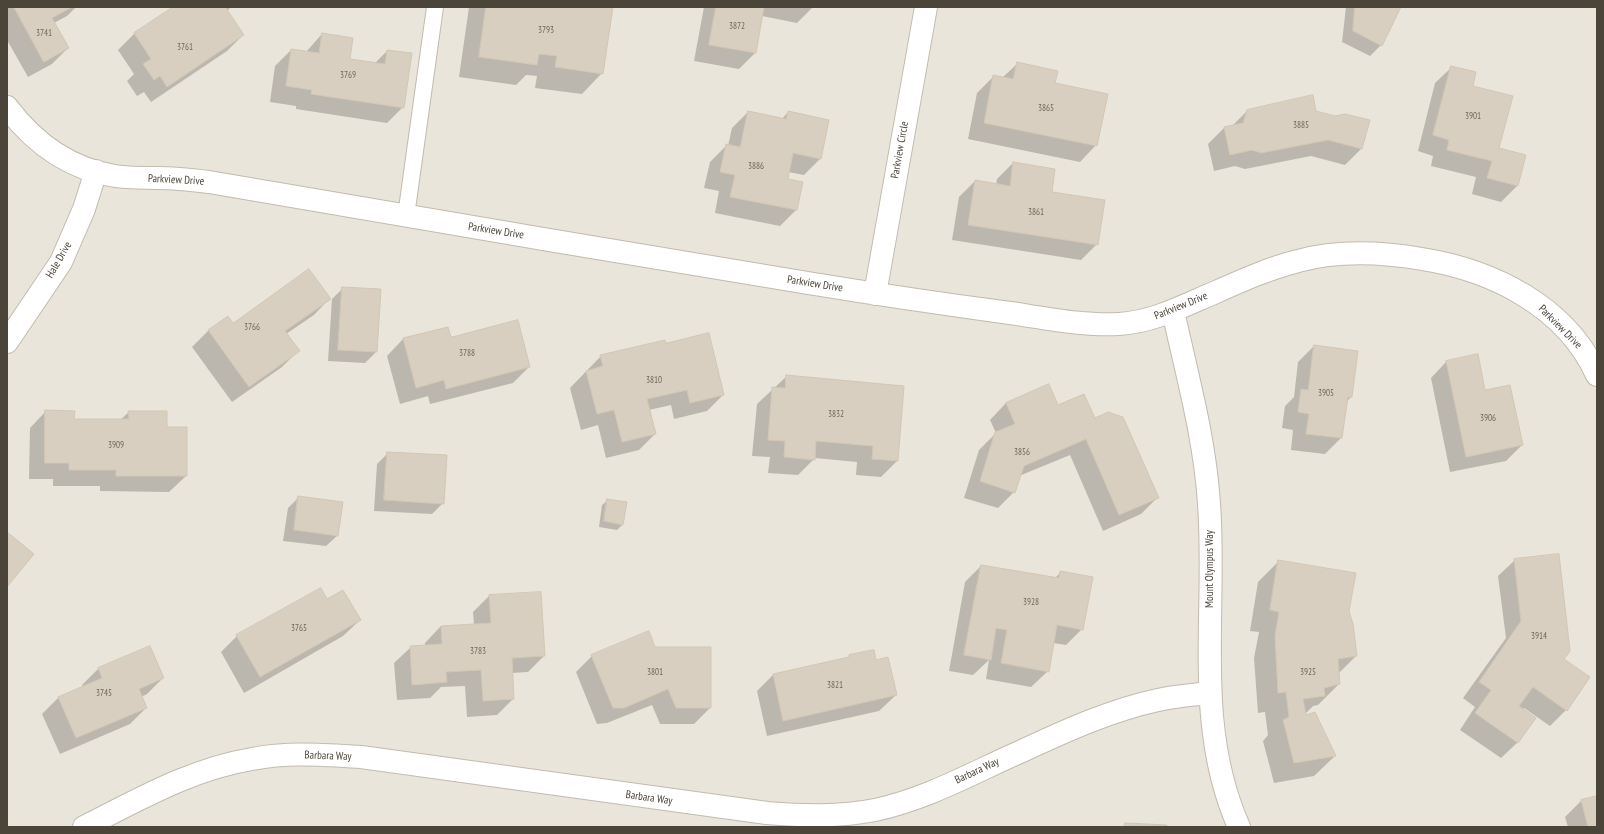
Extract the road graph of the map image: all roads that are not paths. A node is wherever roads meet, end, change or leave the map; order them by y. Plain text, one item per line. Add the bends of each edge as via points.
1 (435, 7) edge
2 (926, 7) edge
3 (7, 107) edge
4 (96, 171) junction
5 (406, 216) junction
6 (875, 294) junction
7 (1174, 311) junction
8 (7, 342) edge
9 (1597, 375) edge
10 (1209, 693) junction
11 (838, 821) edge
12 (84, 827) edge
13 (1239, 827) edge

1 - 5 lane
2 - 6 street, Parkview Circle
3 - 4 street, Parkview Drive via 32,137 51,151 71,163
4 - 5 street, Parkview Drive via 115,176 210,182
4 - 8 street, Hale Drive via 84,209 61,262
5 - 6 street, Parkview Drive
6 - 7 street, Parkview Drive via 1076,322 1120,324 1146,320
7 - 9 street, Parkview Drive via 1252,276 1300,260 1340,254 1380,253 1424,259 1469,269 1506,284 1543,307 1577,341
7 - 10 street, Mount Olympus Way via 1204,454 1208,490 1211,555
10 - 11 street, Barbara Way via 1140,704 1022,750 911,799
10 - 13 street, Mount Olympus Way via 1218,762 1224,788
11 - 12 street, Barbara Way via 753,812 361,757 303,755 253,758 224,764 195,774

